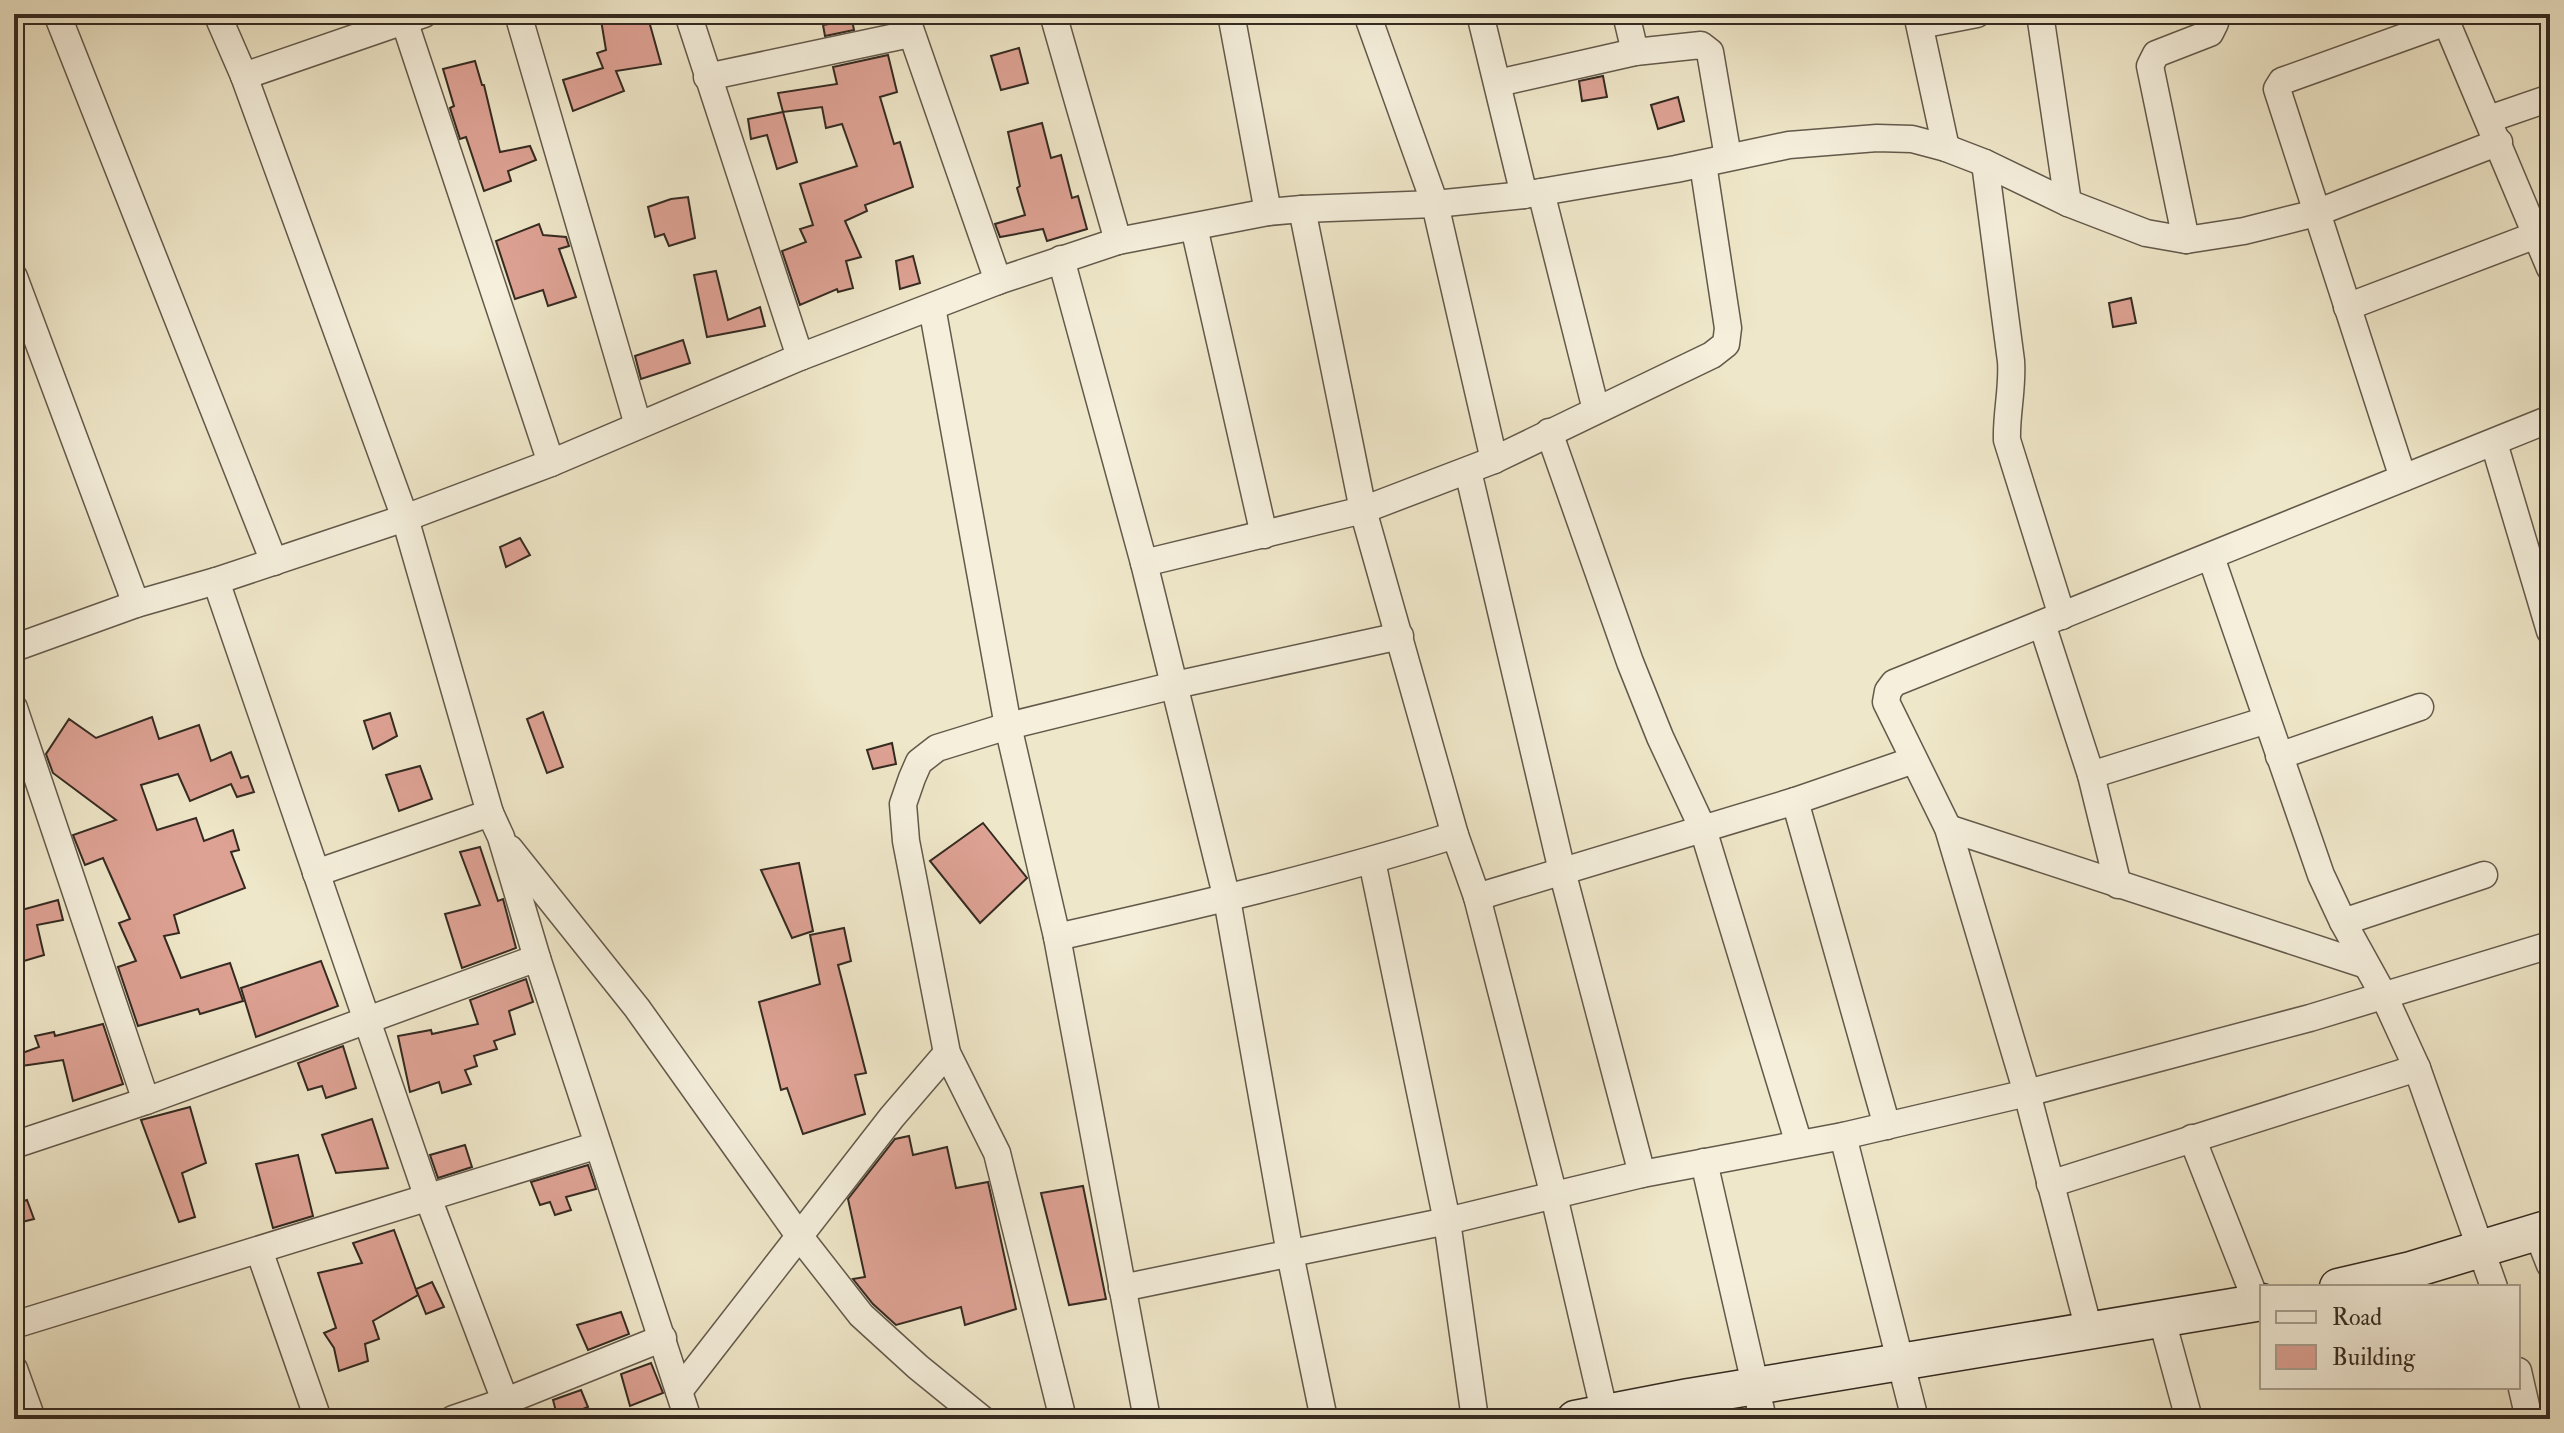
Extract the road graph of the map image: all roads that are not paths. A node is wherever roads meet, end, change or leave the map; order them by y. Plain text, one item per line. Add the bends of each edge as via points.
1 (57, 14) edge
2 (217, 14) edge
3 (518, 14) edge
4 (688, 14) edge
5 (1053, 14) edge
6 (1231, 14) edge
7 (1367, 14) edge
8 (1480, 14) edge
9 (1626, 14) edge
10 (1977, 14) edge
11 (2040, 14) edge
12 (2212, 14) edge
13 (410, 16) edge
14 (2445, 18) edge
15 (1919, 20) edge
16 (907, 24) edge
17 (1635, 52) junction
18 (244, 76) junction
19 (707, 77) junction
20 (1498, 83) junction
21 (2550, 98) edge
22 (2494, 131) junction
23 (1946, 148) junction
24 (1726, 158) junction
25 (1985, 163) junction
26 (1532, 194) junction
27 (2068, 203) junction
28 (1435, 204) junction
29 (1302, 209) junction
30 (1268, 212) junction
31 (2316, 213) junction
32 (1194, 227) junction
33 (2536, 235) junction
34 (2186, 240) junction
35 (1118, 241) junction
36 (1061, 259) junction
37 (2550, 268) edge
38 (14, 277) edge
39 (998, 281) junction
40 (932, 307) junction
41 (2347, 307) junction
42 (800, 357) junction
43 (1596, 410) junction
44 (2550, 419) edge
45 (638, 425) junction
46 (1549, 432) junction
47 (2494, 443) junction
48 (1494, 460) junction
49 (551, 463) junction
50 (1468, 471) junction
51 (2403, 478) junction
52 (1363, 510) junction
53 (405, 518) junction
54 (1264, 535) junction
55 (2211, 557) junction
56 (274, 562) junction
57 (1144, 563) junction
58 (216, 581) junction
59 (136, 604) junction
60 (2052, 620) junction
61 (2550, 631) edge
62 (1400, 636) junction
63 (14, 648) edge
64 (1175, 685) junction
65 (2420, 707) dead end
66 (14, 708) edge
67 (2267, 720) junction
68 (1008, 726) junction
69 (2279, 756) junction
70 (1914, 760) junction
71 (2091, 775) junction
72 (1795, 801) junction
73 (495, 825) junction
74 (1948, 828) junction
75 (1703, 829) junction
76 (1455, 835) junction
77 (1372, 861) junction
78 (1562, 871) junction
79 (316, 873) junction
80 (2484, 875) dead end
81 (2118, 885) junction
82 (1477, 897) junction
83 (1227, 899) junction
84 (2343, 922) junction
85 (1057, 937) junction
86 (2550, 945) edge
87 (537, 958) junction
88 (2366, 965) junction
89 (2384, 996) junction
90 (367, 1020) junction
91 (947, 1053) junction
92 (2417, 1068) junction
93 (2027, 1093) junction
94 (146, 1101) junction
95 (1887, 1126) junction
96 (1843, 1136) junction
97 (2192, 1138) junction
98 (1799, 1144) junction
99 (14, 1145) edge
100 (598, 1145) junction
101 (1704, 1162) junction
102 (1642, 1174) junction
103 (2050, 1184) junction
104 (1554, 1196) junction
105 (428, 1198) junction
106 (1447, 1221) junction
107 (2544, 1230) edge
108 (800, 1237) junction
109 (2482, 1249) junction
110 (259, 1250) junction
111 (1290, 1254) junction
112 (2550, 1265) edge
113 (2347, 1285) edge
114 (2493, 1285) edge
115 (1122, 1288) junction
116 (2259, 1302) edge
117 (2162, 1320) junction
118 (14, 1325) edge
119 (2089, 1330) junction
120 (663, 1338) junction
121 (1900, 1362) junction
122 (14, 1369) edge
123 (2520, 1380) edge
124 (679, 1391) junction
125 (1758, 1403) edge
126 (509, 1410) edge
127 (1595, 1417) edge
128 (32, 1419) edge
129 (318, 1419) edge
130 (453, 1419) edge
131 (688, 1419) edge
132 (982, 1419) edge
133 (1063, 1419) edge
134 (1147, 1419) edge
135 (1324, 1419) edge
136 (1475, 1419) edge
137 (1915, 1419) edge
138 (2189, 1419) edge
139 (2529, 1419) edge

1 - 56 street
2 - 18 street
3 - 45 street
4 - 19 street
5 - 35 street
6 - 30 street
7 - 28 street
8 - 20 street
9 - 17 street
10 - 15 street
11 - 27 street
12 - 34 street via 2210,33 2156,54 2150,66
13 - 18 street
13 - 49 street
14 - 22 street
14 - 31 street via 2279,84
15 - 23 street
16 - 19 street
16 - 39 street
17 - 20 street
17 - 24 street via 1706,47
18 - 53 street
19 - 42 street
20 - 26 street
21 - 22 street
22 - 31 street
22 - 33 street
23 - 24 street via 1912,139 1877,138 1789,145
23 - 25 street
24 - 26 street
24 - 43 street via 1726,344
25 - 27 street
25 - 60 street via 2011,361 2007,440
26 - 28 street
26 - 43 street
27 - 34 street via 2146,233
28 - 29 street
28 - 48 street
29 - 30 street
29 - 52 street
30 - 32 street
31 - 34 street
31 - 41 street
32 - 35 street
32 - 54 street
33 - 37 street
33 - 41 street
35 - 36 street
36 - 39 street
36 - 57 street
38 - 59 street
39 - 40 street
40 - 42 street
40 - 68 street
41 - 51 street
42 - 45 street
43 - 46 street
44 - 47 street
45 - 49 street
46 - 48 street
46 - 75 street via 1630,662
47 - 51 street
47 - 61 street
48 - 50 street
49 - 53 street
50 - 52 street
50 - 78 street
51 - 55 street
52 - 54 street
52 - 62 street
53 - 56 street
53 - 73 street
54 - 57 street
55 - 60 street
55 - 67 street
56 - 58 street
57 - 64 street
58 - 59 street
58 - 79 street
59 - 63 street
60 - 70 street via 1894,683 1886,702
60 - 71 street
62 - 64 street
62 - 76 street
64 - 68 street
64 - 83 street
65 - 69 street
66 - 94 street
67 - 69 street
67 - 71 street
68 - 85 street
68 - 91 street via 937,748 919,762 903,804
69 - 84 street
70 - 72 street
70 - 74 street
71 - 81 street
72 - 75 street
72 - 95 street
73 - 79 street
73 - 87 street
73 - 108 street via 637,1008
74 - 81 street
74 - 93 street
75 - 78 street
75 - 98 street
76 - 77 street
76 - 82 street
77 - 83 street
77 - 106 street
78 - 82 street
78 - 102 street
79 - 90 street
80 - 84 street
81 - 88 street
82 - 104 street
83 - 85 street
83 - 111 street
84 - 88 street
85 - 115 street
86 - 89 street
87 - 90 street
87 - 100 street
88 - 89 street
89 - 92 street
89 - 93 street
90 - 94 street
90 - 105 street
91 - 108 street
91 - 133 street via 997,1153
92 - 97 street
92 - 109 street
93 - 95 street
93 - 103 street
94 - 99 street
95 - 96 street
96 - 98 street
96 - 121 street
97 - 103 street
97 - 116 street
98 - 101 street
100 - 105 street
100 - 120 street
101 - 102 street
101 - 125 street
102 - 104 street
103 - 119 street
104 - 106 street
104 - 127 street
105 - 110 street
105 - 126 street
106 - 111 street
106 - 136 street
107 - 109 street
107 - 112 street
108 - 124 street
108 - 132 street via 861,1315
109 - 113 street
109 - 114 street
110 - 118 street
110 - 129 street
111 - 115 street
111 - 135 street
115 - 134 street
116 - 117 street
117 - 119 street
117 - 138 street
119 - 121 street
120 - 124 street
120 - 126 street
121 - 125 street
121 - 137 street
122 - 128 street
123 - 139 street
124 - 131 street
125 - 127 street
126 - 130 street

